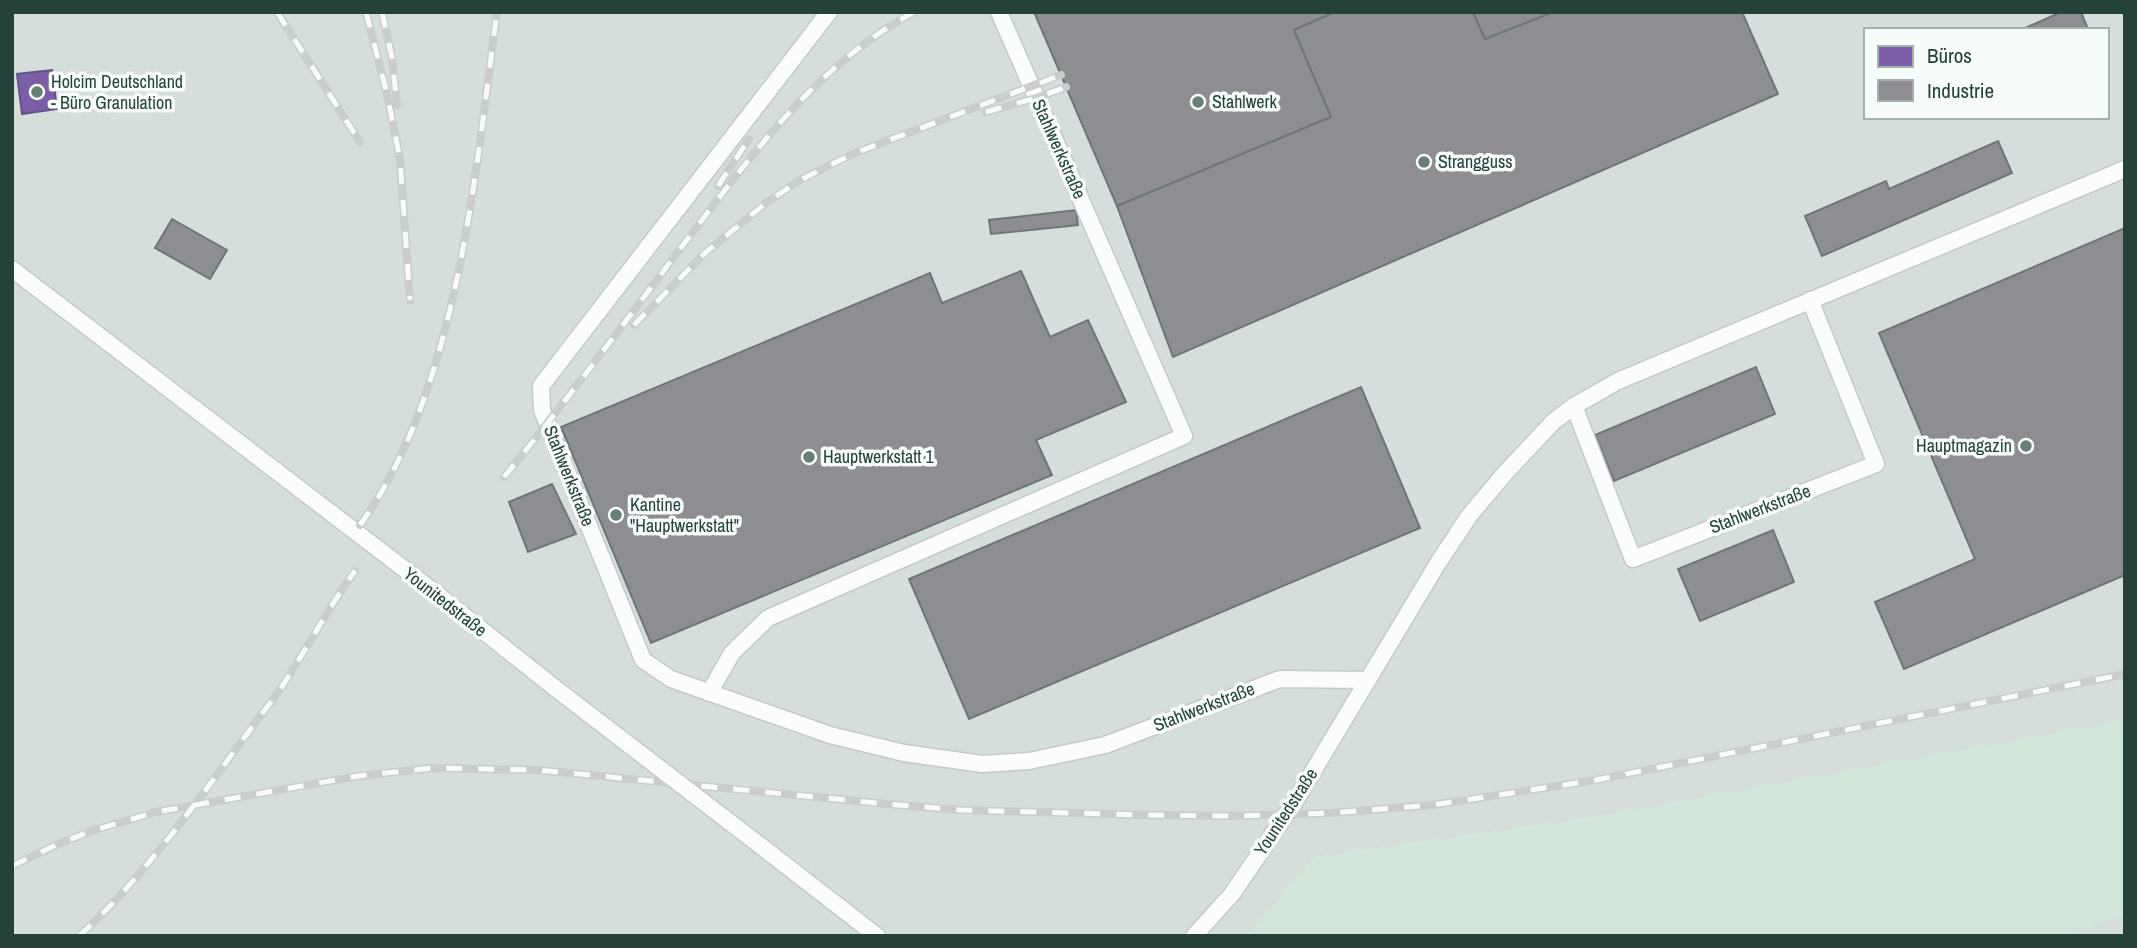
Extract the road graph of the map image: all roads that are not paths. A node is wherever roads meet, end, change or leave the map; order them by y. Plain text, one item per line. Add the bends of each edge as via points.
1 (829, 12) edge
2 (999, 12) edge
3 (2125, 169) edge
4 (12, 269) edge
5 (1810, 300) junction
6 (1574, 406) junction
7 (1368, 680) junction
8 (709, 693) junction
9 (874, 935) edge
10 (1194, 936) edge

1 - 8 lane, Stahlwerkstraße via 541,386 542,410 643,660 671,679
2 - 8 lane, Stahlwerkstraße via 1184,436 768,618 732,653
3 - 5 lane
4 - 9 lane, Younitedstraße, bridge
5 - 6 lane via 1618,382
5 - 6 lane, Stahlwerkstraße via 1876,464 1633,559
6 - 7 lane via 1469,516
7 - 8 lane, Stahlwerkstraße via 1280,679 1105,745 1029,761 982,764 904,753 830,735
7 - 10 lane, Younitedstraße via 1240,883

